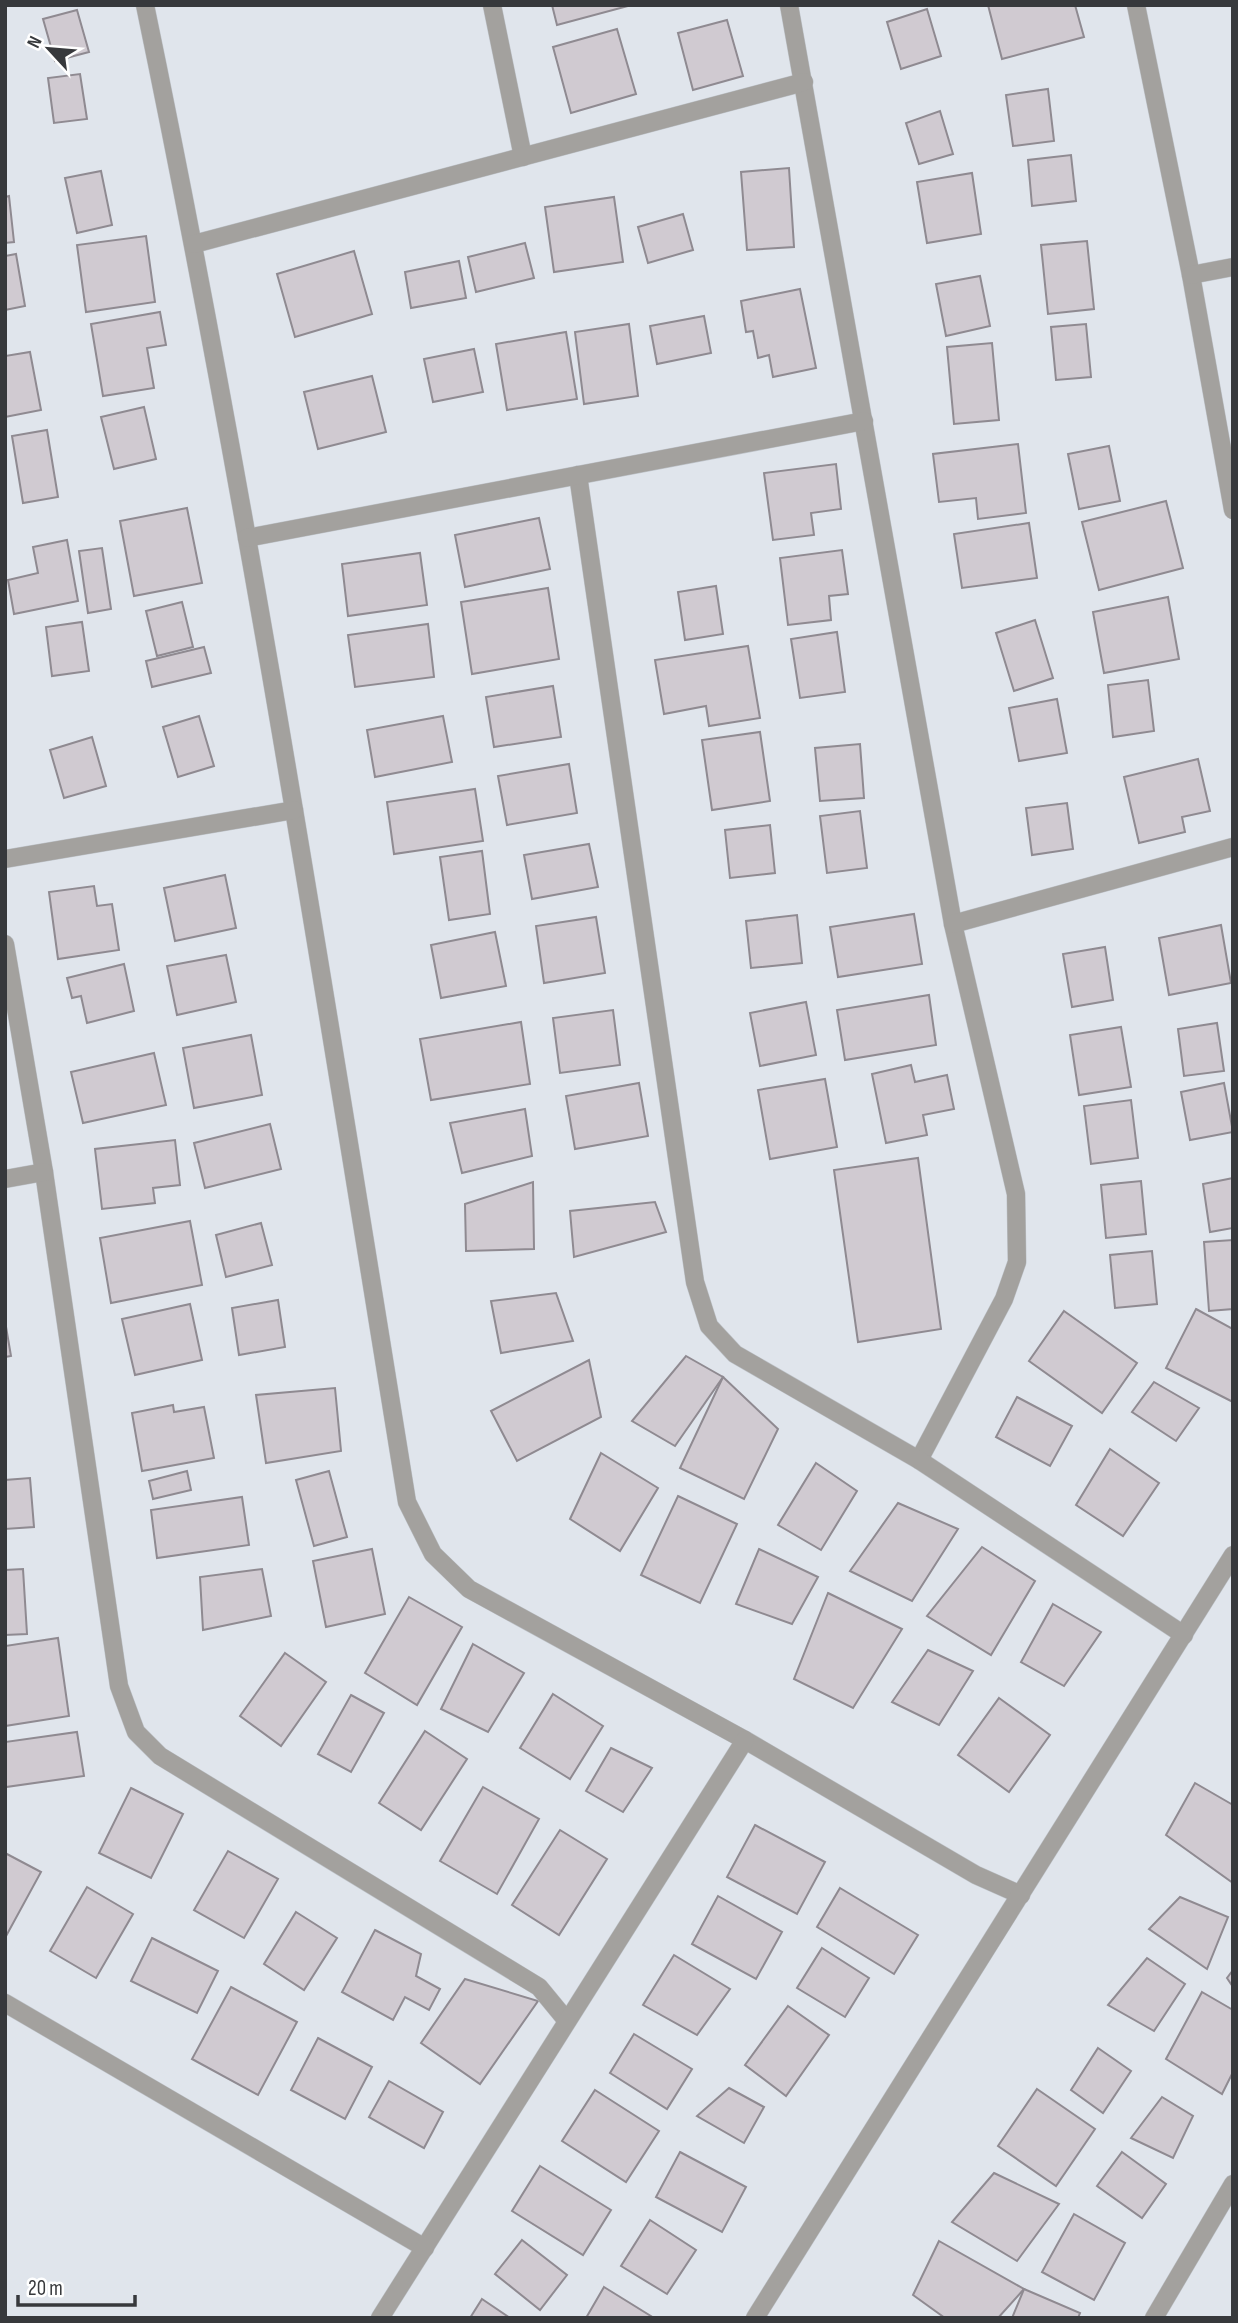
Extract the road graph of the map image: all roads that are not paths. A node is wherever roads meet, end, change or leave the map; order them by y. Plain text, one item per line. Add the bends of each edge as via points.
1 (145, 5) edge
2 (492, 5) edge
3 (789, 5) edge
4 (1136, 5) edge
5 (804, 82) junction
6 (523, 157) junction
7 (194, 244) junction
8 (1233, 267) edge
9 (1191, 275) junction
10 (864, 421) junction
11 (578, 475) junction
12 (1233, 510) edge
13 (247, 538) junction
14 (295, 810) junction
15 (1233, 846) edge
16 (5, 859) edge
17 (953, 925) junction
18 (5, 944) edge
19 (44, 1172) junction
20 (5, 1179) edge
21 (919, 1460) junction
22 (1233, 1555) edge
23 (1184, 1634) junction
24 (745, 1740) junction
25 (1021, 1895) junction
26 (5, 2003) edge
27 (567, 2021) junction
28 (1233, 2184) edge
29 (425, 2248) junction
30 (380, 2318) edge
31 (755, 2318) edge
32 (1154, 2318) edge

1 - 7 street
2 - 6 street
3 - 5 street
4 - 9 street
5 - 6 street
5 - 10 street
6 - 7 street
7 - 13 street
8 - 9 street
9 - 12 street
10 - 11 street
10 - 17 street
11 - 13 street
11 - 21 street via 695,1282 709,1326 735,1354
13 - 14 street
14 - 16 street
14 - 24 street via 407,1502 433,1553 470,1588
15 - 17 street
17 - 21 street via 1016,1194 1017,1262 1004,1299
18 - 19 street
19 - 20 street
19 - 27 street via 119,1686 136,1732 160,1756 539,1987
21 - 23 street
22 - 23 street
23 - 25 street
24 - 25 street via 976,1875
24 - 27 street
25 - 31 street
26 - 29 street
27 - 29 street
28 - 32 street
29 - 30 street

